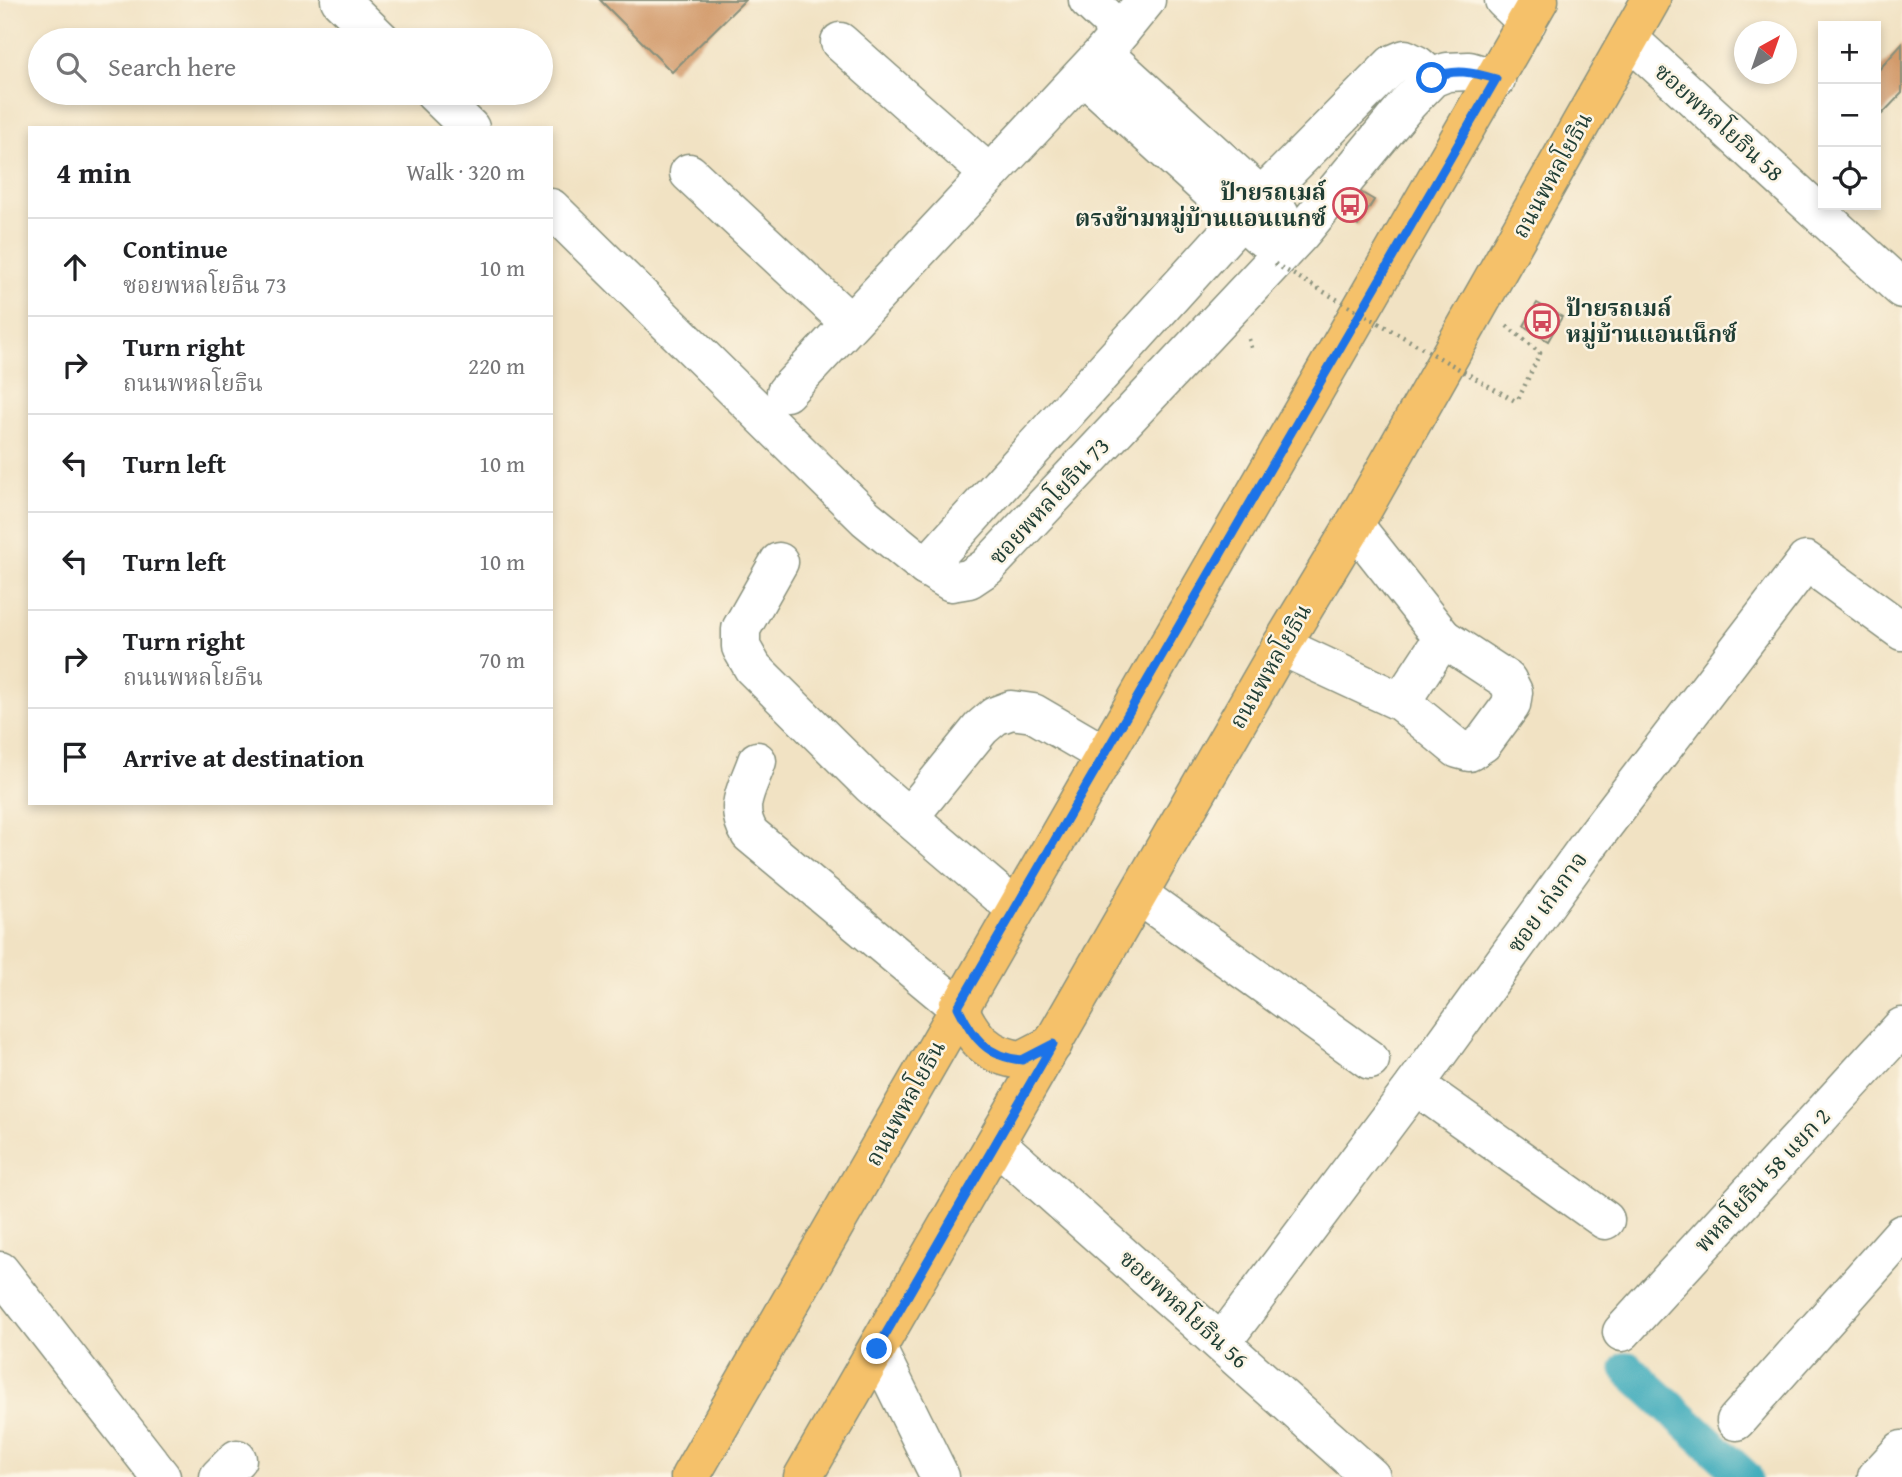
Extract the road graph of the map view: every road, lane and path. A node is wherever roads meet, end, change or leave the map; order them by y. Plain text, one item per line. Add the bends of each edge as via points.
1 (340, 0) edge
2 (1088, 0) edge
3 (1146, 0) edge
4 (1651, 0) edge
5 (1523, 7) edge
6 (369, 28) edge
7 (1629, 39) junction
8 (840, 42) dead end
9 (1102, 53) junction
10 (1432, 78) junction
11 (1496, 79) junction
12 (446, 105) edge
13 (468, 126) edge
14 (689, 173) dead end
15 (989, 174) junction
16 (1251, 208) junction
17 (553, 210) edge
18 (1285, 250) junction
19 (1902, 289) edge
20 (1479, 304) junction
21 (849, 321) junction
22 (786, 391) dead end
23 (1354, 525) junction
24 (779, 562) dead end
25 (926, 568) junction
26 (1902, 631) edge
27 (1443, 638) junction
28 (1281, 646) junction
29 (1401, 702) junction
30 (1105, 755) junction
31 (757, 761) dead end
32 (909, 817) junction
33 (1139, 895) junction
34 (1016, 909) junction
35 (958, 1007) junction
36 (1902, 1027) edge
37 (1053, 1044) junction
38 (1370, 1060) dead end
39 (1415, 1085) junction
40 (996, 1143) junction
41 (1605, 1220) dead end
42 (1902, 1234) edge
43 (0, 1271) edge
44 (1622, 1332) dead end
45 (1222, 1342) junction
46 (877, 1349) junction
47 (1736, 1421) dead end
48 (1902, 1450) edge
49 (161, 1477) edge
50 (690, 1477) edge
51 (803, 1477) edge
52 (940, 1477) edge
53 (1371, 1477) edge
54 (1877, 1477) edge

1 - 6 street
2 - 9 street
3 - 9 street
4 - 7 main road, ถนนพหลโยธิน
5 - 11 main road, ถนนพหลโยธิน
7 - 19 street, ซอยพหลโยธิน 58
7 - 20 main road, ถนนพหลโยธิน
8 - 15 street
9 - 15 street
9 - 16 street
10 - 11 street via 1469,71
10 - 16 street via 1405,59 1393,64
10 - 18 street, ซอยพหลโยธิน 73
11 - 30 main road, ถนนพหลโยธิน
12 - 13 street
14 - 21 street
15 - 21 street
16 - 18 street
16 - 25 street
17 - 25 street, ซอยพหลโยธิน 73 via 866,518
18 - 20 path, bridge via 1517,402 1540,352
18 - 25 street, ซอยพหลโยธิน 73 via 987,567 969,579 951,582
20 - 23 main road, ถนนพหลโยธิน
21 - 22 street
23 - 27 street
23 - 28 main road, ถนนพหลโยธิน
24 - 32 street via 741,629 741,647 753,668
26 - 39 street, ซอย เก่งกาจ via 1806,561 1590,843
27 - 29 street
27 - 29 street via 1507,680 1513,692 1511,705 1483,743 1469,752 1458,749
28 - 29 street
28 - 33 main road, ถนนพหลโยธิน
30 - 32 street via 1033,713 1011,710 981,728
30 - 34 main road, ถนนพหลโยธิน
31 - 35 street via 741,803 741,819 750,834
32 - 34 street
33 - 37 main road, ถนนพหลโยธิน
33 - 38 street
34 - 35 main road, ถนนพหลโยธิน
35 - 37 main road via 974,1038 990,1053 1022,1060
35 - 50 main road, ถนนพหลโยธิน
36 - 44 street, พหลโยธิน 58 แยก 2
37 - 40 main road, ถนนพหลโยธิน
39 - 41 street
39 - 45 street, ซอย เก่งกาจ
40 - 45 street, ซอยพหลโยธิน 56
40 - 46 main road, ถนนพหลโยธิน
42 - 47 street
43 - 49 street
45 - 53 street, ซอยพหลโยธิน 56
46 - 51 main road, ถนนพหลโยธิน
46 - 52 street
48 - 54 street

